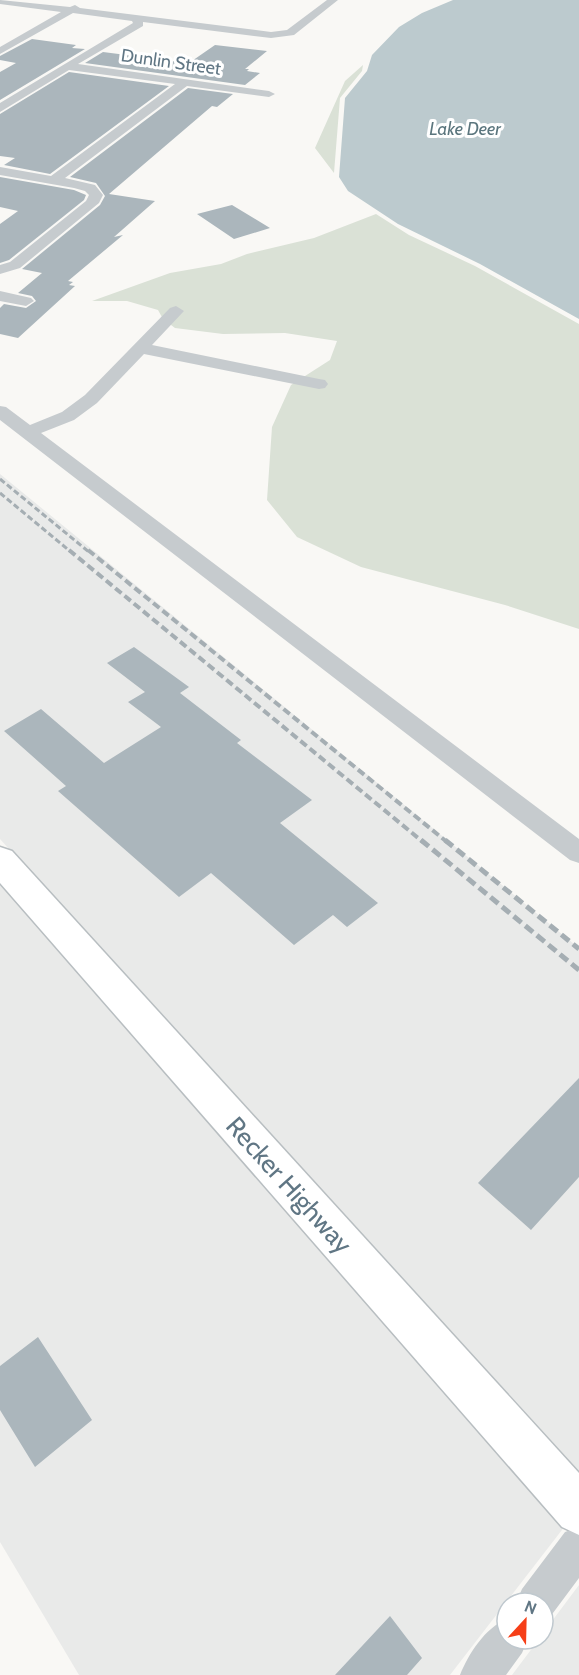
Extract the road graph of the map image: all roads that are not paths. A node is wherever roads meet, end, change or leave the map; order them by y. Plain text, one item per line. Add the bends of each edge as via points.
1 (88, 0) edge
2 (333, 0) edge
3 (0, 1) edge
4 (72, 10) junction
5 (139, 20) junction
6 (0, 51) edge
7 (67, 66) junction
8 (185, 82) junction
9 (269, 94) dead end
10 (0, 108) edge
11 (0, 171) edge
12 (54, 180) junction
13 (0, 270) edge
14 (0, 296) edge
15 (26, 300) dead end
16 (176, 311) dead end
17 (141, 348) junction
18 (319, 384) dead end
19 (0, 411) edge
20 (29, 432) junction
21 (579, 853) edge
22 (0, 860) edge
23 (579, 1510) edge
24 (579, 1546) edge
25 (545, 1591) edge
26 (499, 1651) edge
27 (481, 1675) edge

1 - 4 street
2 - 5 street via 284,34
3 - 4 street
4 - 5 street
4 - 6 street
5 - 7 street via 139,24
7 - 8 street, Dunlin Street
7 - 10 street
8 - 9 street, Dunlin Street
8 - 12 street
11 - 12 street
12 - 13 street via 90,188 96,195 93,203 15,265
14 - 15 street
16 - 17 street
17 - 18 street
17 - 20 street via 83,405 68,416
19 - 20 street
20 - 21 street
22 - 23 main road, Recker Highway
24 - 25 street
26 - 27 street

